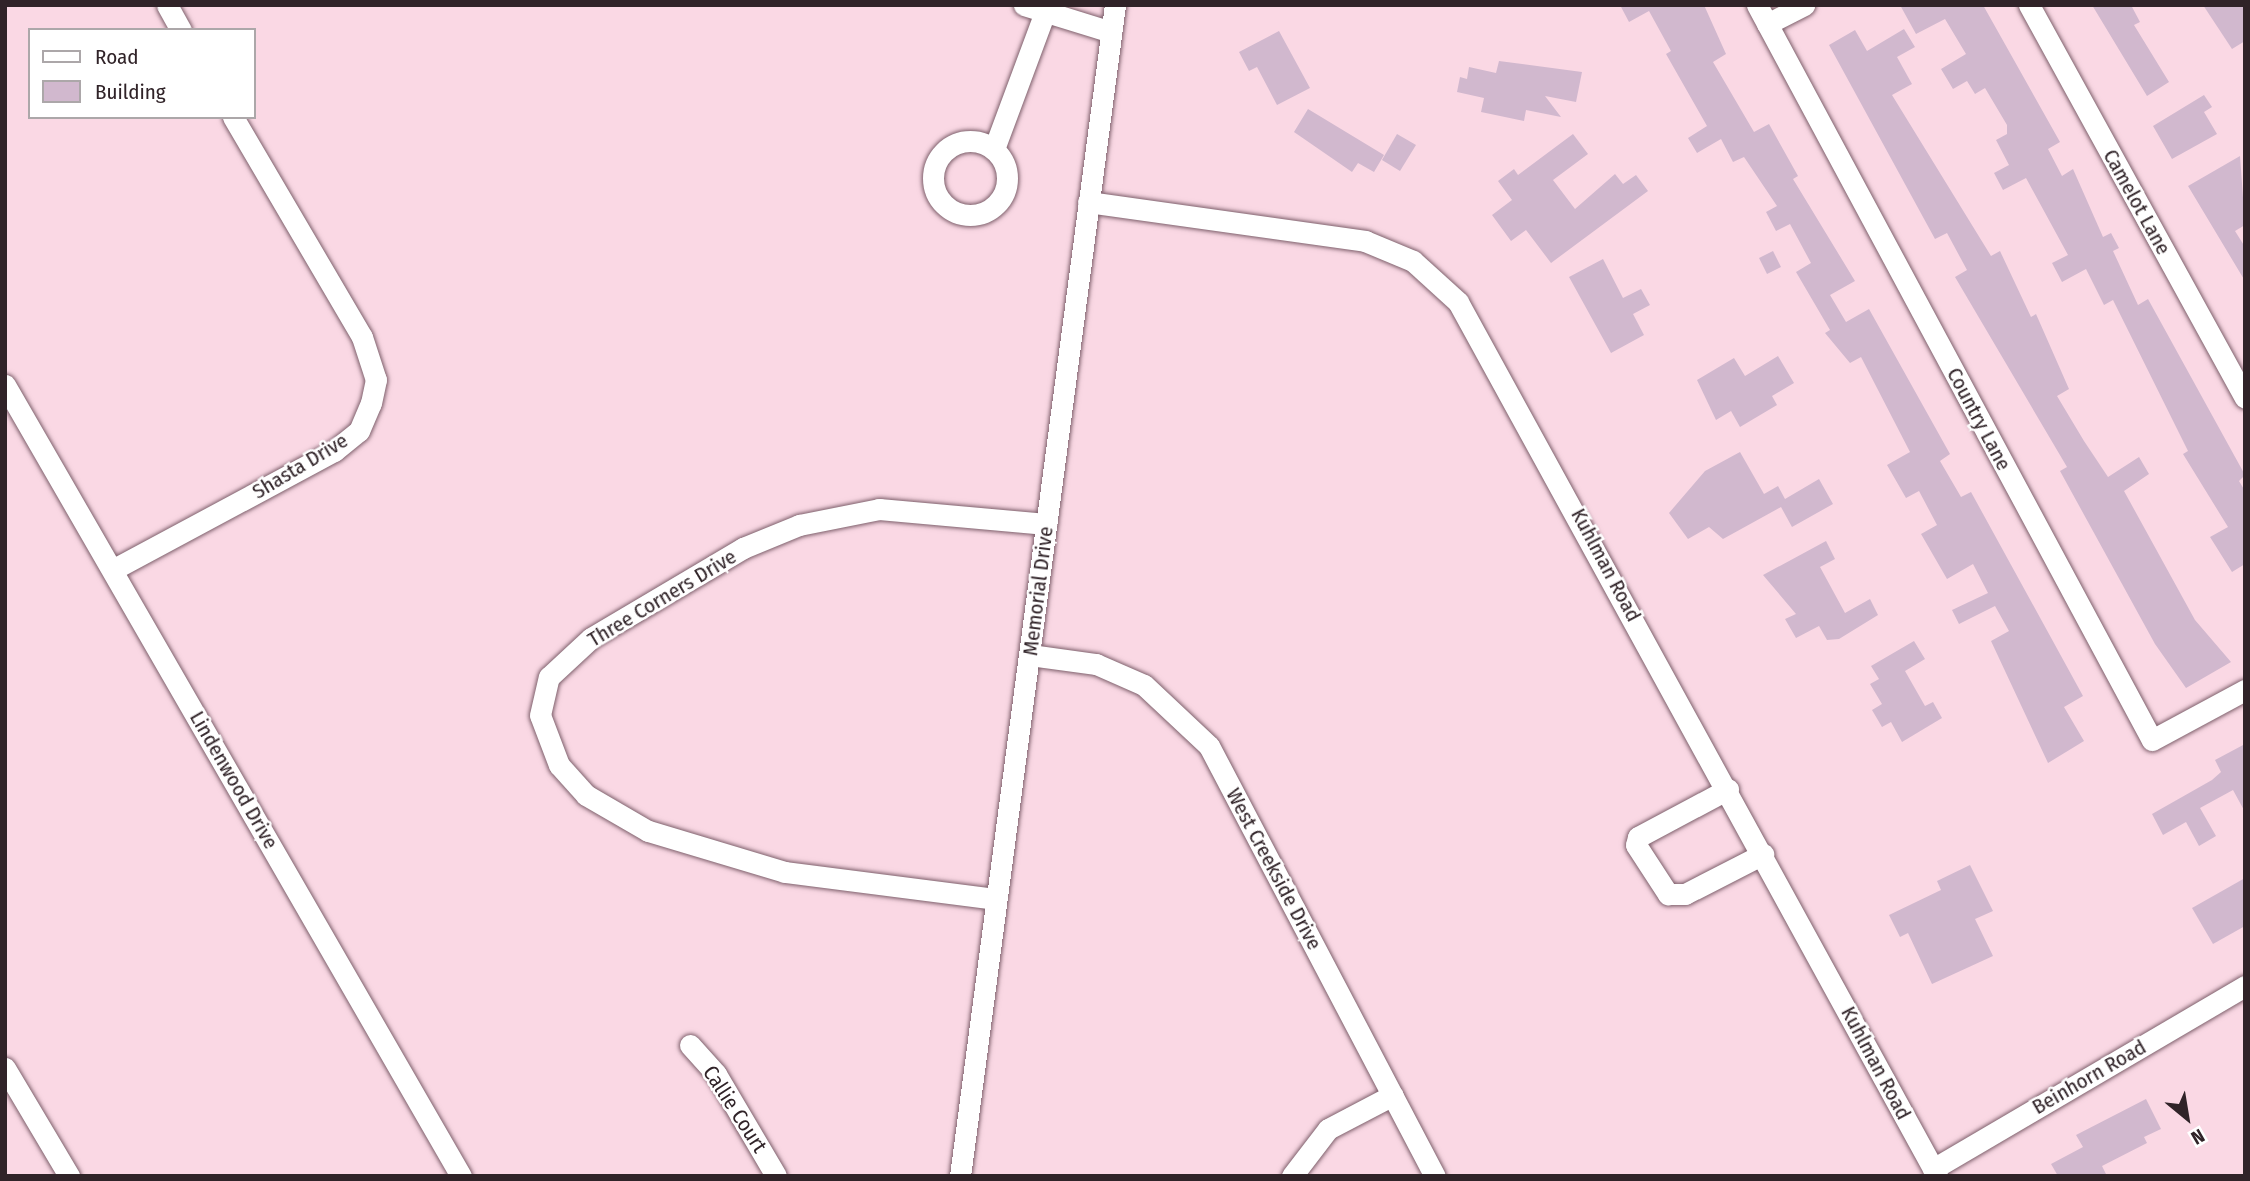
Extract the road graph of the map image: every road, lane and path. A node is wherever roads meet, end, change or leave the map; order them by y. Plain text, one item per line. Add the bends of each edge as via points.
1 (167, 5) edge
2 (1115, 5) edge
3 (1757, 5) edge
4 (1804, 5) edge
5 (2029, 5) edge
6 (1035, 8) edge
7 (1767, 24) junction
8 (180, 28) edge
9 (1111, 32) junction
10 (234, 119) edge
11 (994, 149) dead end
12 (1088, 202) junction
13 (5, 385) edge
14 (2245, 398) edge
15 (1046, 524) junction
16 (114, 569) junction
17 (1030, 654) junction
18 (2245, 690) edge
19 (1728, 789) junction
20 (1763, 854) junction
21 (996, 899) junction
22 (2245, 986) edge
23 (690, 1045) dead end
24 (5, 1068) edge
25 (1393, 1095) junction
26 (1935, 1172) edge
27 (69, 1176) edge
28 (461, 1176) edge
29 (776, 1176) edge
30 (960, 1176) edge
31 (1292, 1176) edge
32 (1435, 1176) edge

1 - 8 street
2 - 9 street, Memorial Drive
3 - 7 street, Country Lane
4 - 7 street
5 - 14 street, Camelot Lane
6 - 9 street
6 - 11 street
7 - 18 street, Country Lane via 2152,740
9 - 12 street, Memorial Drive
10 - 16 street, Shasta Drive via 362,337 376,380 371,403 359,430 334,451
12 - 15 street, Memorial Drive
12 - 19 street, Kuhlman Road via 1364,241 1434,276 1480,331
13 - 16 street, Lindenwood Drive
15 - 17 street, Memorial Drive
15 - 21 street, Three Corners Drive via 879,509 799,525 743,548 591,638 549,677 540,715 559,765 586,796 648,831 785,872
16 - 28 street, Lindenwood Drive
17 - 21 street, Memorial Drive
17 - 25 street, West Creekside Drive via 1096,664 1144,685 1209,746
19 - 20 street, Kuhlman Road
19 - 20 street via 1638,836 1636,845 1668,894 1685,894
20 - 26 street, Kuhlman Road
21 - 30 street, Memorial Drive
22 - 26 street, Beinhorn Road
23 - 29 street, Callie Court via 716,1074
24 - 27 street
25 - 31 street via 1328,1129
25 - 32 street, West Creekside Drive

